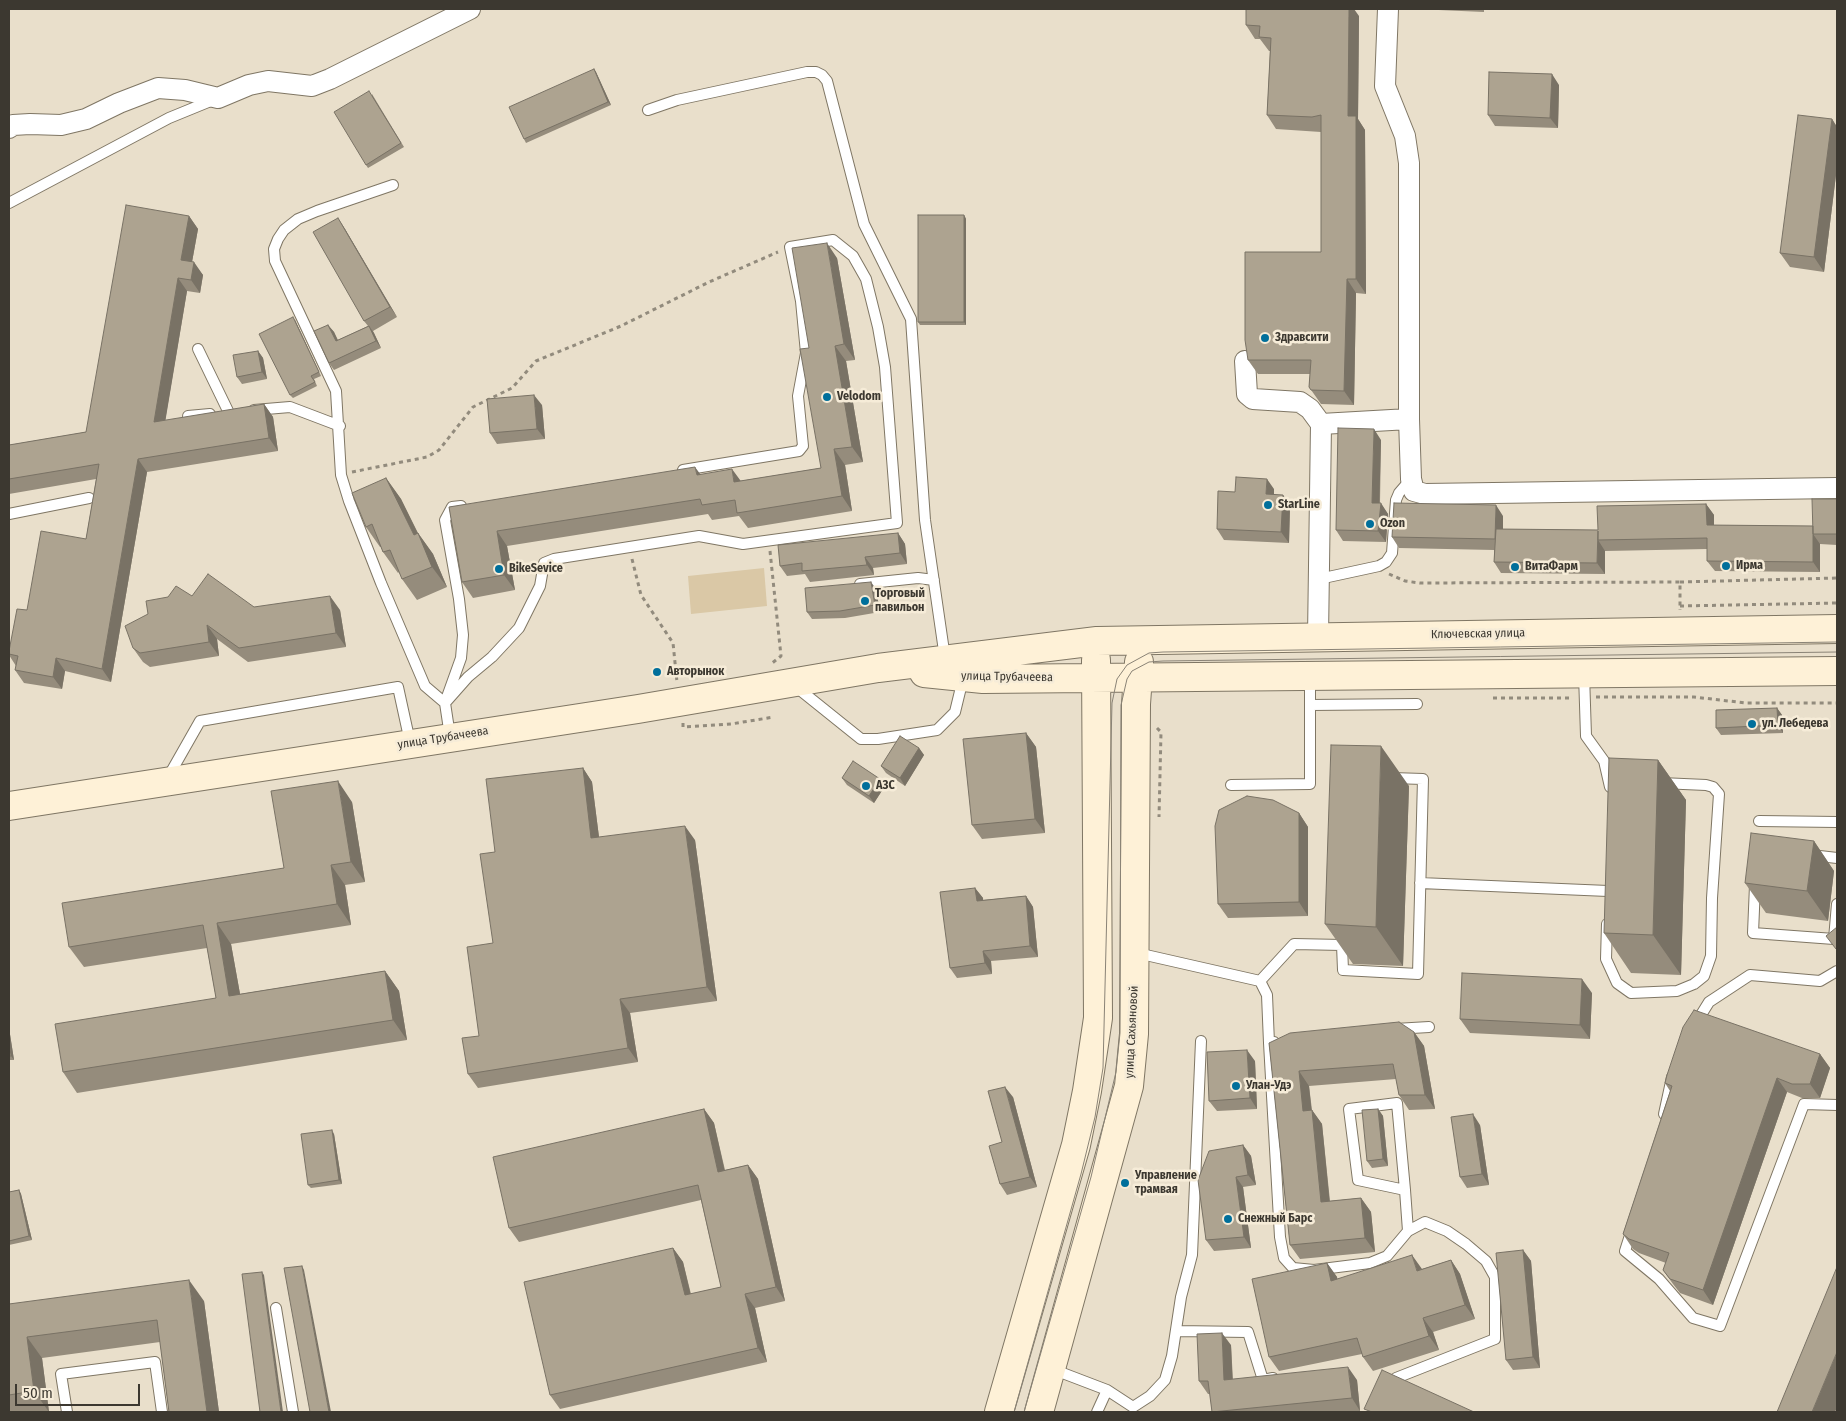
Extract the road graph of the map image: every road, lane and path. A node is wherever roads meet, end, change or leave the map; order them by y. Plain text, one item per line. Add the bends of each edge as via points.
1 (470, 9) edge
2 (1388, 9) edge
3 (218, 98) junction
4 (648, 110) dead end
5 (9, 128) edge
6 (393, 185) dead end
7 (9, 203) edge
8 (790, 248) junction
9 (198, 349) dead end
10 (1245, 361) edge
11 (238, 412) junction
12 (188, 416) edge
13 (1409, 418) junction
14 (1321, 424) junction
15 (340, 426) junction
16 (675, 471) edge
17 (341, 475) junction
18 (1411, 479) junction
19 (1837, 488) edge
20 (89, 498) dead end
21 (472, 504) edge
22 (9, 514) edge
23 (769, 541) junction
24 (629, 546) junction
25 (1379, 566) junction
26 (1837, 578) edge
27 (1319, 579) junction
28 (934, 580) junction
29 (1680, 582) junction
30 (852, 585) edge
31 (1837, 603) edge
32 (1680, 619) junction
33 (1837, 629) edge
34 (1318, 637) junction
35 (1118, 640) junction
36 (767, 666) dead end
37 (955, 668) junction
38 (1837, 671) edge
39 (1310, 676) junction
40 (1095, 678) junction
41 (1138, 679) junction
42 (790, 682) junction
43 (1584, 685) junction
44 (1683, 685) junction
45 (677, 689) dead end
46 (1487, 698) dead end
47 (445, 703) junction
48 (1837, 703) edge
49 (1416, 704) dead end
50 (1310, 705) junction
51 (682, 715) dead end
52 (774, 717) dead end
53 (450, 737) junction
54 (410, 744) junction
55 (1377, 778) edge
56 (165, 782) junction
57 (1648, 782) edge
58 (1231, 785) dead end
59 (1610, 798) edge
60 (9, 806) edge
61 (1759, 820) dead end
62 (1837, 822) edge
63 (1802, 854) edge
64 (1837, 858) edge
65 (1756, 878) edge
66 (1420, 883) junction
67 (1837, 904) edge
68 (1134, 952) junction
69 (1837, 971) edge
70 (1260, 981) junction
71 (1429, 1026) dead end
72 (1384, 1030) edge
73 (1688, 1034) edge
74 (1286, 1040) edge
75 (1201, 1042) dead end
76 (1269, 1043) junction
77 (1092, 1055) junction
78 (1132, 1060) junction
79 (1674, 1070) edge
80 (1837, 1105) edge
81 (1662, 1126) edge
82 (1405, 1190) junction
83 (1636, 1216) edge
84 (1408, 1231) junction
85 (276, 1308) dead end
86 (1176, 1331) junction
87 (1051, 1368) junction
88 (1282, 1377) edge
89 (1396, 1378) edge
90 (1107, 1390) junction
91 (1134, 1410) edge
92 (67, 1412) edge
93 (162, 1412) edge
94 (293, 1412) edge
95 (999, 1412) edge
96 (1039, 1412) edge
97 (1097, 1412) edge

1 - 3 street via 312,86 268,81
2 - 13 street via 1385,86 1405,136 1409,162
3 - 5 street via 158,88 119,102 86,119 61,125 30,124
3 - 7 lane via 169,118
4 - 28 lane via 677,100 807,72 822,75 827,81 864,224 911,319 925,520
6 - 15 lane via 298,219 284,230 274,249 275,261 336,391
8 - 16 lane via 801,301 806,353 798,396 803,446 799,451
8 - 17 path via 709,282 621,326 536,361 512,388 473,407 439,450 427,457
8 - 23 lane via 834,240 853,256 866,279 884,367 897,523
9 - 11 lane
10 - 14 street via 1246,394 1253,399 1300,402
11 - 12 lane
11 - 15 lane via 290,407
13 - 14 street
13 - 18 street
14 - 27 street
15 - 17 lane
17 - 47 lane via 381,584 424,686
18 - 19 street via 1414,491 1426,494
18 - 25 lane via 1396,500 1392,553
20 - 22 lane
21 - 47 lane via 452,507 445,520 463,635 462,658
23 - 24 lane via 743,544 699,536
23 - 36 path via 781,656
24 - 45 path via 641,595 673,643
24 - 47 lane via 544,563 540,586 519,628
25 - 27 lane
25 - 29 path via 1391,576 1420,583
26 - 29 path
27 - 34 street
28 - 30 lane via 918,578
28 - 37 lane
29 - 32 path
31 - 32 path
32 - 33 main road, Ключевская улица
32 - 34 main road, Ключевская улица
34 - 35 main road, Ключевская улица
35 - 37 main road, улица Трубачеева
35 - 40 main road
35 - 41 main road, улица Сахьяновой
37 - 40 main road, улица Трубачеева via 983,679
37 - 42 main road, улица Трубачеева via 878,668
37 - 42 lane via 955,712 937,730 878,739 861,739
38 - 44 main road
39 - 41 main road
39 - 43 main road
39 - 50 lane
40 - 41 main road, улица Трубачеева
40 - 77 main road via 1098,1018
41 - 68 main road, улица Сахьяновой
42 - 53 main road, улица Трубачеева via 638,710
43 - 44 main road
43 - 44 path
43 - 46 path
43 - 59 lane via 1586,736 1615,780
44 - 48 path via 1746,703
47 - 53 lane
49 - 50 lane
50 - 58 lane via 1310,784
51 - 52 path via 683,727
53 - 54 main road, улица Трубачеева
54 - 56 main road, улица Трубачеева
54 - 56 lane via 398,688 200,722
55 - 66 lane via 1423,779
56 - 60 main road, улица Трубачеева
57 - 66 lane via 1706,785 1719,794 1711,956 1704,976 1694,984 1677,991 1631,993 1616,983 1606,959 1608,896
61 - 62 lane
63 - 64 lane
65 - 67 lane via 1753,933 1834,939
66 - 70 lane via 1418,974 1343,970 1343,940 1294,944
68 - 70 lane
68 - 78 main road, улица Сахьяновой
69 - 73 lane via 1820,981 1750,976 1709,1002
70 - 76 lane via 1267,995
71 - 72 lane
74 - 76 lane
75 - 86 lane via 1192,1255
76 - 84 lane via 1280,1237 1284,1258 1293,1268 1314,1270 1370,1263 1387,1256
77 - 78 main road
77 - 95 main road via 1076,1145
78 - 87 main road, улица Сахьяновой via 1113,1150
79 - 81 lane
80 - 83 lane via 1804,1104 1720,1326 1693,1318 1659,1279 1625,1251
82 - 82 lane via 1397,1103 1349,1109 1358,1180
82 - 84 lane
84 - 89 lane via 1425,1222 1447,1231 1486,1261 1495,1277 1495,1339
85 - 94 lane
86 - 88 lane via 1248,1332 1263,1380
86 - 91 lane via 1165,1380
87 - 90 lane
87 - 96 main road, улица Сахьяновой
90 - 91 lane
90 - 97 lane
92 - 93 lane via 62,1374 155,1362

